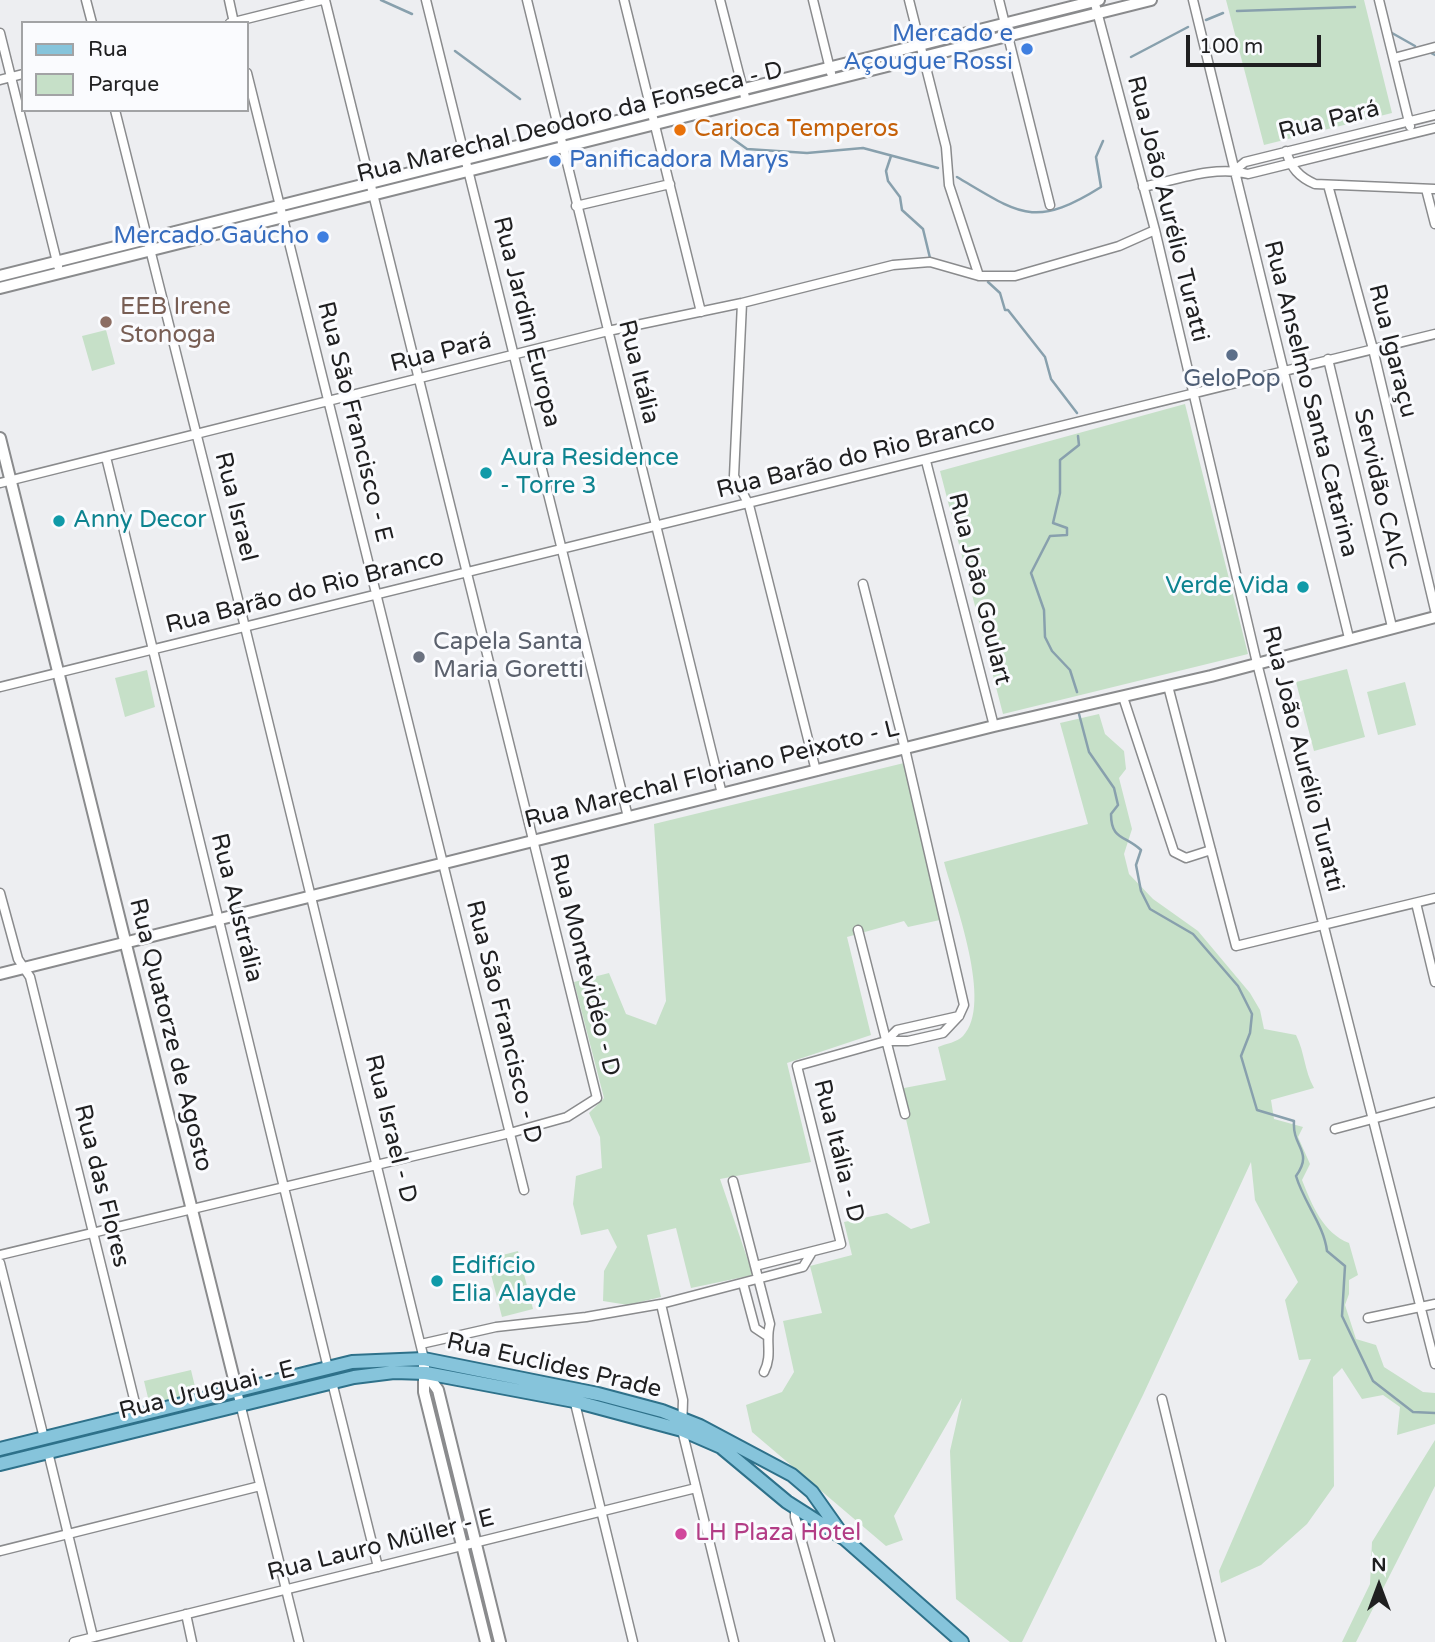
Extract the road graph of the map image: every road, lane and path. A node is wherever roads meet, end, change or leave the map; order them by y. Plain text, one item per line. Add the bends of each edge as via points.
1 (86, 0) edge
2 (229, 0) edge
3 (323, 0) edge
4 (426, 0) edge
5 (527, 0) edge
6 (624, 0) edge
7 (720, 0) edge
8 (813, 0) edge
9 (909, 0) edge
10 (999, 0) edge
11 (1096, 0) edge
12 (1151, 0) edge
13 (1193, 0) edge
14 (1379, 0) edge
15 (1097, 14) junction
16 (91, 21) edge
17 (233, 21) edge
18 (237, 21) edge
19 (1005, 23) junction
20 (0, 33) edge
21 (1008, 36) junction
22 (920, 44) junction
23 (1435, 47) edge
24 (924, 57) junction
25 (1394, 58) junction
26 (830, 67) junction
27 (21, 74) edge
28 (11, 77) junction
29 (248, 77) edge
30 (833, 79) junction
31 (0, 80) edge
32 (743, 89) junction
33 (746, 101) junction
34 (652, 111) junction
35 (116, 112) edge
36 (1435, 115) edge
37 (1409, 121) junction
38 (655, 124) junction
39 (1435, 128) edge
40 (560, 134) junction
41 (1412, 134) junction
42 (563, 146) junction
43 (1286, 152) junction
44 (465, 158) junction
45 (1290, 163) junction
46 (468, 170) junction
47 (1234, 170) junction
48 (370, 181) junction
49 (670, 184) junction
50 (1328, 185) junction
51 (1143, 187) junction
52 (1431, 189) edge
53 (373, 194) junction
54 (1050, 205) dead end
55 (576, 206) junction
56 (281, 211) junction
57 (1435, 224) edge
58 (1155, 230) junction
59 (149, 244) junction
60 (58, 267) junction
61 (0, 276) edge
62 (979, 276) junction
63 (15, 278) junction
64 (0, 288) edge
65 (742, 303) junction
66 (701, 312) junction
67 (608, 331) junction
68 (1435, 334) edge
69 (1373, 349) junction
70 (514, 355) junction
71 (1328, 359) junction
72 (1283, 370) junction
73 (419, 379) junction
74 (1193, 392) junction
75 (329, 401) junction
76 (197, 434) junction
77 (0, 438) edge
78 (106, 457) junction
79 (926, 461) junction
80 (6, 482) edge
81 (749, 505) junction
82 (655, 526) junction
83 (562, 548) junction
84 (467, 571) junction
85 (863, 584) dead end
86 (377, 593) junction
87 (1435, 610) edge
88 (1435, 617) edge
89 (246, 626) junction
90 (1392, 627) junction
91 (1349, 638) junction
92 (153, 649) junction
93 (1258, 663) junction
94 (59, 673) junction
95 (1168, 686) junction
96 (0, 687) edge
97 (1124, 697) junction
98 (994, 726) junction
99 (905, 749) junction
100 (816, 771) junction
101 (722, 794) junction
102 (628, 817) junction
103 (534, 841) junction
104 (1211, 850) junction
105 (444, 863) junction
106 (0, 893) edge
107 (311, 896) junction
108 (1435, 898) edge
109 (1416, 903) junction
110 (219, 919) junction
111 (1324, 925) junction
112 (858, 930) dead end
113 (126, 942) junction
114 (23, 968) junction
115 (1434, 970) edge
116 (0, 974) edge
117 (1435, 982) edge
118 (959, 1016) junction
119 (886, 1041) junction
120 (1435, 1102) edge
121 (905, 1114) dead end
122 (1373, 1118) junction
123 (1335, 1129) dead end
124 (510, 1133) junction
125 (377, 1163) junction
126 (733, 1181) dead end
127 (285, 1186) junction
128 (524, 1190) dead end
129 (192, 1209) junction
130 (93, 1233) junction
131 (811, 1252) junction
132 (0, 1255) edge
133 (0, 1263) edge
134 (755, 1266) junction
135 (758, 1279) junction
136 (743, 1283) junction
137 (661, 1304) junction
138 (1435, 1304) edge
139 (1421, 1308) junction
140 (1368, 1318) dead end
141 (770, 1324) junction
142 (755, 1328) junction
143 (767, 1336) junction
144 (421, 1344) junction
145 (424, 1359) junction
146 (1435, 1364) edge
147 (328, 1368) junction
148 (764, 1372) dead end
149 (426, 1373) junction
150 (332, 1382) junction
151 (237, 1391) junction
152 (575, 1395) junction
153 (1162, 1399) dead end
154 (240, 1405) junction
155 (138, 1415) junction
156 (683, 1425) junction
157 (44, 1438) junction
158 (0, 1449) edge
159 (48, 1452) junction
160 (0, 1464) edge
161 (786, 1472) junction
162 (260, 1486) junction
163 (696, 1488) junction
164 (772, 1488) junction
165 (816, 1496) junction
166 (798, 1508) junction
167 (601, 1511) junction
168 (68, 1534) junction
169 (845, 1539) junction
170 (475, 1543) junction
171 (462, 1546) junction
172 (0, 1551) edge
173 (379, 1567) junction
174 (286, 1590) junction
175 (186, 1614) junction
176 (93, 1637) junction
177 (74, 1642) edge
178 (192, 1642) edge
179 (299, 1642) edge
180 (486, 1642) edge
181 (500, 1642) edge
182 (632, 1642) edge
183 (734, 1642) edge
184 (830, 1642) edge
185 (962, 1642) edge
186 (1222, 1642) edge

1 - 16 street
2 - 17 street
3 - 18 street
3 - 48 street, Rua Montevidéo - D
4 - 44 street, Rua Jardim Europa
5 - 40 street, Rua Itália
6 - 34 street
7 - 32 street
8 - 26 street
9 - 22 street
10 - 19 street
11 - 15 street, Rua João Aurélio Turatti
11 - 19 street, Rua Marechal Deodoro da Fonseca - D
12 - 15 street, Rua Marechal Deodoro da Fonseca - D
13 - 47 street, Rua Anselmo Santa Catarina
14 - 25 street
15 - 21 street, Rua Marechal Deodoro da Fonseca - D
15 - 51 street, Rua João Aurélio Turatti
19 - 21 street
19 - 22 street, Rua Marechal Deodoro da Fonseca - D
20 - 28 street
21 - 24 street, Rua Marechal Deodoro da Fonseca - D
21 - 54 street
22 - 24 street
22 - 26 street, Rua Marechal Deodoro da Fonseca - D
23 - 25 street
24 - 30 street, Rua Marechal Deodoro da Fonseca - D
24 - 62 street via 946,147 949,185
25 - 37 street
26 - 30 street
26 - 32 street, Rua Marechal Deodoro da Fonseca - D
27 - 28 street
28 - 31 street
28 - 60 street
29 - 56 street, Rua São Francisco - E
30 - 33 street, Rua Marechal Deodoro da Fonseca - D
32 - 33 street
32 - 34 street, Rua Marechal Deodoro da Fonseca - D
33 - 38 street, Rua Marechal Deodoro da Fonseca - D
34 - 38 street
34 - 40 street, Rua Marechal Deodoro da Fonseca - D
35 - 59 street, Rua Israel
36 - 37 street, Rua Pará
37 - 41 street
37 - 43 street, Rua Pará
38 - 42 street, Rua Marechal Deodoro da Fonseca - D
38 - 49 street
39 - 41 street, Rua Pará
40 - 42 street, Rua Itália
40 - 44 street, Rua Marechal Deodoro da Fonseca - D
41 - 45 street, Rua Pará
42 - 46 street, Rua Marechal Deodoro da Fonseca - D
42 - 55 street, Rua Itália
43 - 45 street
43 - 47 street, Rua Pará via 1245,162
44 - 46 street, Rua Jardim Europa
44 - 48 street, Rua Marechal Deodoro da Fonseca - D
45 - 47 street, Rua Pará via 1248,174
45 - 50 street via 1301,178
46 - 53 street, Rua Marechal Deodoro da Fonseca - D
46 - 70 street, Rua Jardim Europa
47 - 51 street, Rua Pará
47 - 72 street, Rua Anselmo Santa Catarina
48 - 53 street, Rua Montevidéo - D
48 - 56 street, Rua Marechal Deodoro da Fonseca - D
49 - 55 street
49 - 66 street
50 - 52 street
50 - 69 street, Rua Igaraçu
51 - 58 street, Rua João Aurélio Turatti
52 - 57 street
53 - 56 street, Rua Marechal Deodoro da Fonseca - D
53 - 73 street, Rua Montevidéo - D
55 - 67 street, Rua Itália
56 - 59 street, Rua Marechal Deodoro da Fonseca - D
56 - 75 street, Rua São Francisco - E
58 - 62 street, Rua Pará via 1119,246 1015,276
58 - 74 street, Rua João Aurélio Turatti
59 - 60 street, Rua Marechal Deodoro da Fonseca - D
59 - 76 street, Rua Israel
60 - 63 street, Rua Marechal Deodoro da Fonseca - D
61 - 63 street, Rua Marechal Deodoro da Fonseca - D
62 - 65 street, Rua Pará via 930,262 893,265
63 - 64 street, Rua Marechal Deodoro da Fonseca - D
65 - 66 street, Rua Pará
65 - 81 street via 734,476
66 - 67 street, Rua Pará
67 - 70 street, Rua Pará
67 - 82 street, Rua Itália
68 - 69 street, Rua Barão do Rio Branco
69 - 71 street, Rua Barão do Rio Branco
69 - 87 street, Rua Igaraçu
70 - 73 street, Rua Pará
70 - 83 street, Rua Jardim Europa
71 - 72 street, Rua Barão do Rio Branco
71 - 90 street, Servidão CAIC
72 - 74 street, Rua Barão do Rio Branco
72 - 91 street, Rua Anselmo Santa Catarina
73 - 75 street, Rua Pará
73 - 84 street, Rua Montevidéo - D
74 - 79 street, Rua Barão do Rio Branco
74 - 93 street, Rua João Aurélio Turatti
75 - 76 street, Rua Pará
75 - 86 street, Rua São Francisco - E
76 - 78 street, Rua Pará
76 - 89 street, Rua Israel
77 - 80 street, Rua Quatorze de Agosto
78 - 80 street, Rua Pará
78 - 92 street, Rua Austrália
79 - 81 street, Rua Barão do Rio Branco
79 - 98 street, Rua João Goulart
80 - 94 street, Rua Quatorze de Agosto
81 - 82 street, Rua Barão do Rio Branco
81 - 100 street
82 - 83 street, Rua Barão do Rio Branco
82 - 101 street, Rua Itália
83 - 84 street, Rua Barão do Rio Branco
83 - 102 street, Rua Jardim Europa
84 - 86 street, Rua Barão do Rio Branco
84 - 103 street, Rua Montevidéo - D
85 - 99 street
86 - 89 street, Rua Barão do Rio Branco
86 - 105 street, Rua São Francisco - E
88 - 90 street, Rua Marechal Floriano Peixoto - L
89 - 92 street, Rua Barão do Rio Branco
89 - 107 street, Rua Israel
90 - 91 street, Rua Marechal Floriano Peixoto - L
91 - 93 street, Rua Marechal Floriano Peixoto - L
92 - 94 street, Rua Barão do Rio Branco
92 - 110 street, Rua Austrália
93 - 95 street, Rua Marechal Floriano Peixoto - L
93 - 111 street, Rua João Aurélio Turatti
94 - 96 street, Rua Barão do Rio Branco
94 - 113 street, Rua Quatorze de Agosto
95 - 97 street, Rua Marechal Floriano Peixoto - L
95 - 104 street
97 - 98 street, Rua Marechal Floriano Peixoto - L
97 - 104 street via 1174,852 1186,858
98 - 99 street, Rua Marechal Floriano Peixoto - L
99 - 100 street, Rua Marechal Floriano Peixoto - L
99 - 118 street via 961,986 964,1005
100 - 101 street, Rua Marechal Floriano Peixoto - L
101 - 102 street, Rua Marechal Floriano Peixoto - L
102 - 103 street, Rua Marechal Floriano Peixoto - L
103 - 105 street, Rua Marechal Floriano Peixoto - L
103 - 124 street, Rua Montevidéo - D via 597,1098 567,1117
104 - 111 street via 1236,946
105 - 107 street, Rua Marechal Floriano Peixoto - L
105 - 124 street, Rua São Francisco - D
106 - 114 street, Rua das Flores
107 - 110 street, Rua Marechal Floriano Peixoto - L
107 - 125 street, Rua Israel - D
108 - 109 street
109 - 111 street
109 - 115 street
110 - 113 street, Rua Marechal Floriano Peixoto - L
110 - 127 street, Rua Austrália
111 - 122 street, Rua João Aurélio Turatti
112 - 119 street
113 - 114 street, Rua Marechal Floriano Peixoto - L
113 - 129 street, Rua Quatorze de Agosto
114 - 116 street, Rua Marechal Floriano Peixoto - L
114 - 130 street, Rua das Flores via 30,977
115 - 117 street
118 - 119 street via 897,1030
118 - 119 street via 943,1033
119 - 121 street
119 - 131 street, Rua Itália - D via 797,1066 841,1244
120 - 122 street
122 - 123 street
122 - 139 street, Rua João Aurélio Turatti
124 - 125 street
124 - 128 street, Rua São Francisco - D
125 - 127 street
125 - 144 street, Rua Israel - D
126 - 134 street
127 - 129 street
127 - 147 street, Rua Austrália
129 - 130 street
129 - 151 street, Rua Quatorze de Agosto
130 - 132 street
130 - 155 street, Rua das Flores
131 - 134 street
131 - 135 street via 803,1267
133 - 157 street
134 - 135 street
135 - 136 street
135 - 141 street
136 - 137 street
136 - 142 street
137 - 144 street via 496,1326
137 - 156 street via 683,1401
138 - 139 street
139 - 140 street
139 - 146 street, Rua João Aurélio Turatti
141 - 142 street
141 - 143 street
142 - 143 street
143 - 148 street via 771,1358
144 - 145 street, Rua Israel - D
145 - 147 main road, Rua Uruguai - E via 375,1360
145 - 149 street, Rua Israel - D
145 - 152 main road, Rua Euclides Prade
147 - 151 main road, Rua Uruguai - E
149 - 150 main road, Rua Uruguai - E via 384,1373
149 - 152 main road, Rua Euclides Prade
149 - 170 street, Rua Israel - D via 438,1390
149 - 171 street, Rua Israel - D via 424,1392
150 - 154 main road, Rua Uruguai - E
150 - 173 street
151 - 154 street, Rua Quatorze de Agosto
151 - 155 main road, Rua Uruguai - E
152 - 156 main road, Rua Euclides Prade
152 - 167 street
153 - 186 street
154 - 159 main road, Rua Uruguai - E
154 - 162 street, Rua Quatorze de Agosto
155 - 157 main road, Rua Uruguai - E
156 - 161 main road, Rua Euclides Prade
156 - 163 street
156 - 164 main road, Rua Euclides Prade via 721,1447
157 - 158 main road, Rua Uruguai - E
159 - 160 main road, Rua Uruguai - E
159 - 168 street
161 - 164 main road via 774,1474
161 - 165 main road, Rua Euclides Prade
162 - 168 street
162 - 174 street, Rua Quatorze de Agosto
163 - 167 street, Rua Lauro Müller - E
163 - 183 street
164 - 166 main road, Rua Euclides Prade
165 - 166 main road via 812,1507
165 - 169 main road, Rua Euclides Prade
166 - 169 main road, Rua Euclides Prade
166 - 184 street via 795,1517
167 - 170 street, Rua Lauro Müller - E
167 - 182 street
168 - 172 street
168 - 176 street
169 - 185 main road, Rua Euclides Prade
170 - 171 street, Rua Lauro Müller - E
170 - 181 street, Rua Israel - D
171 - 173 street, Rua Lauro Müller - E
171 - 180 street, Rua Israel - D
173 - 174 street, Rua Lauro Müller - E
174 - 175 street, Rua Lauro Müller - E
174 - 179 street, Rua Quatorze de Agosto
175 - 176 street, Rua Lauro Müller - E
175 - 178 street
176 - 177 street, Rua Lauro Müller - E

